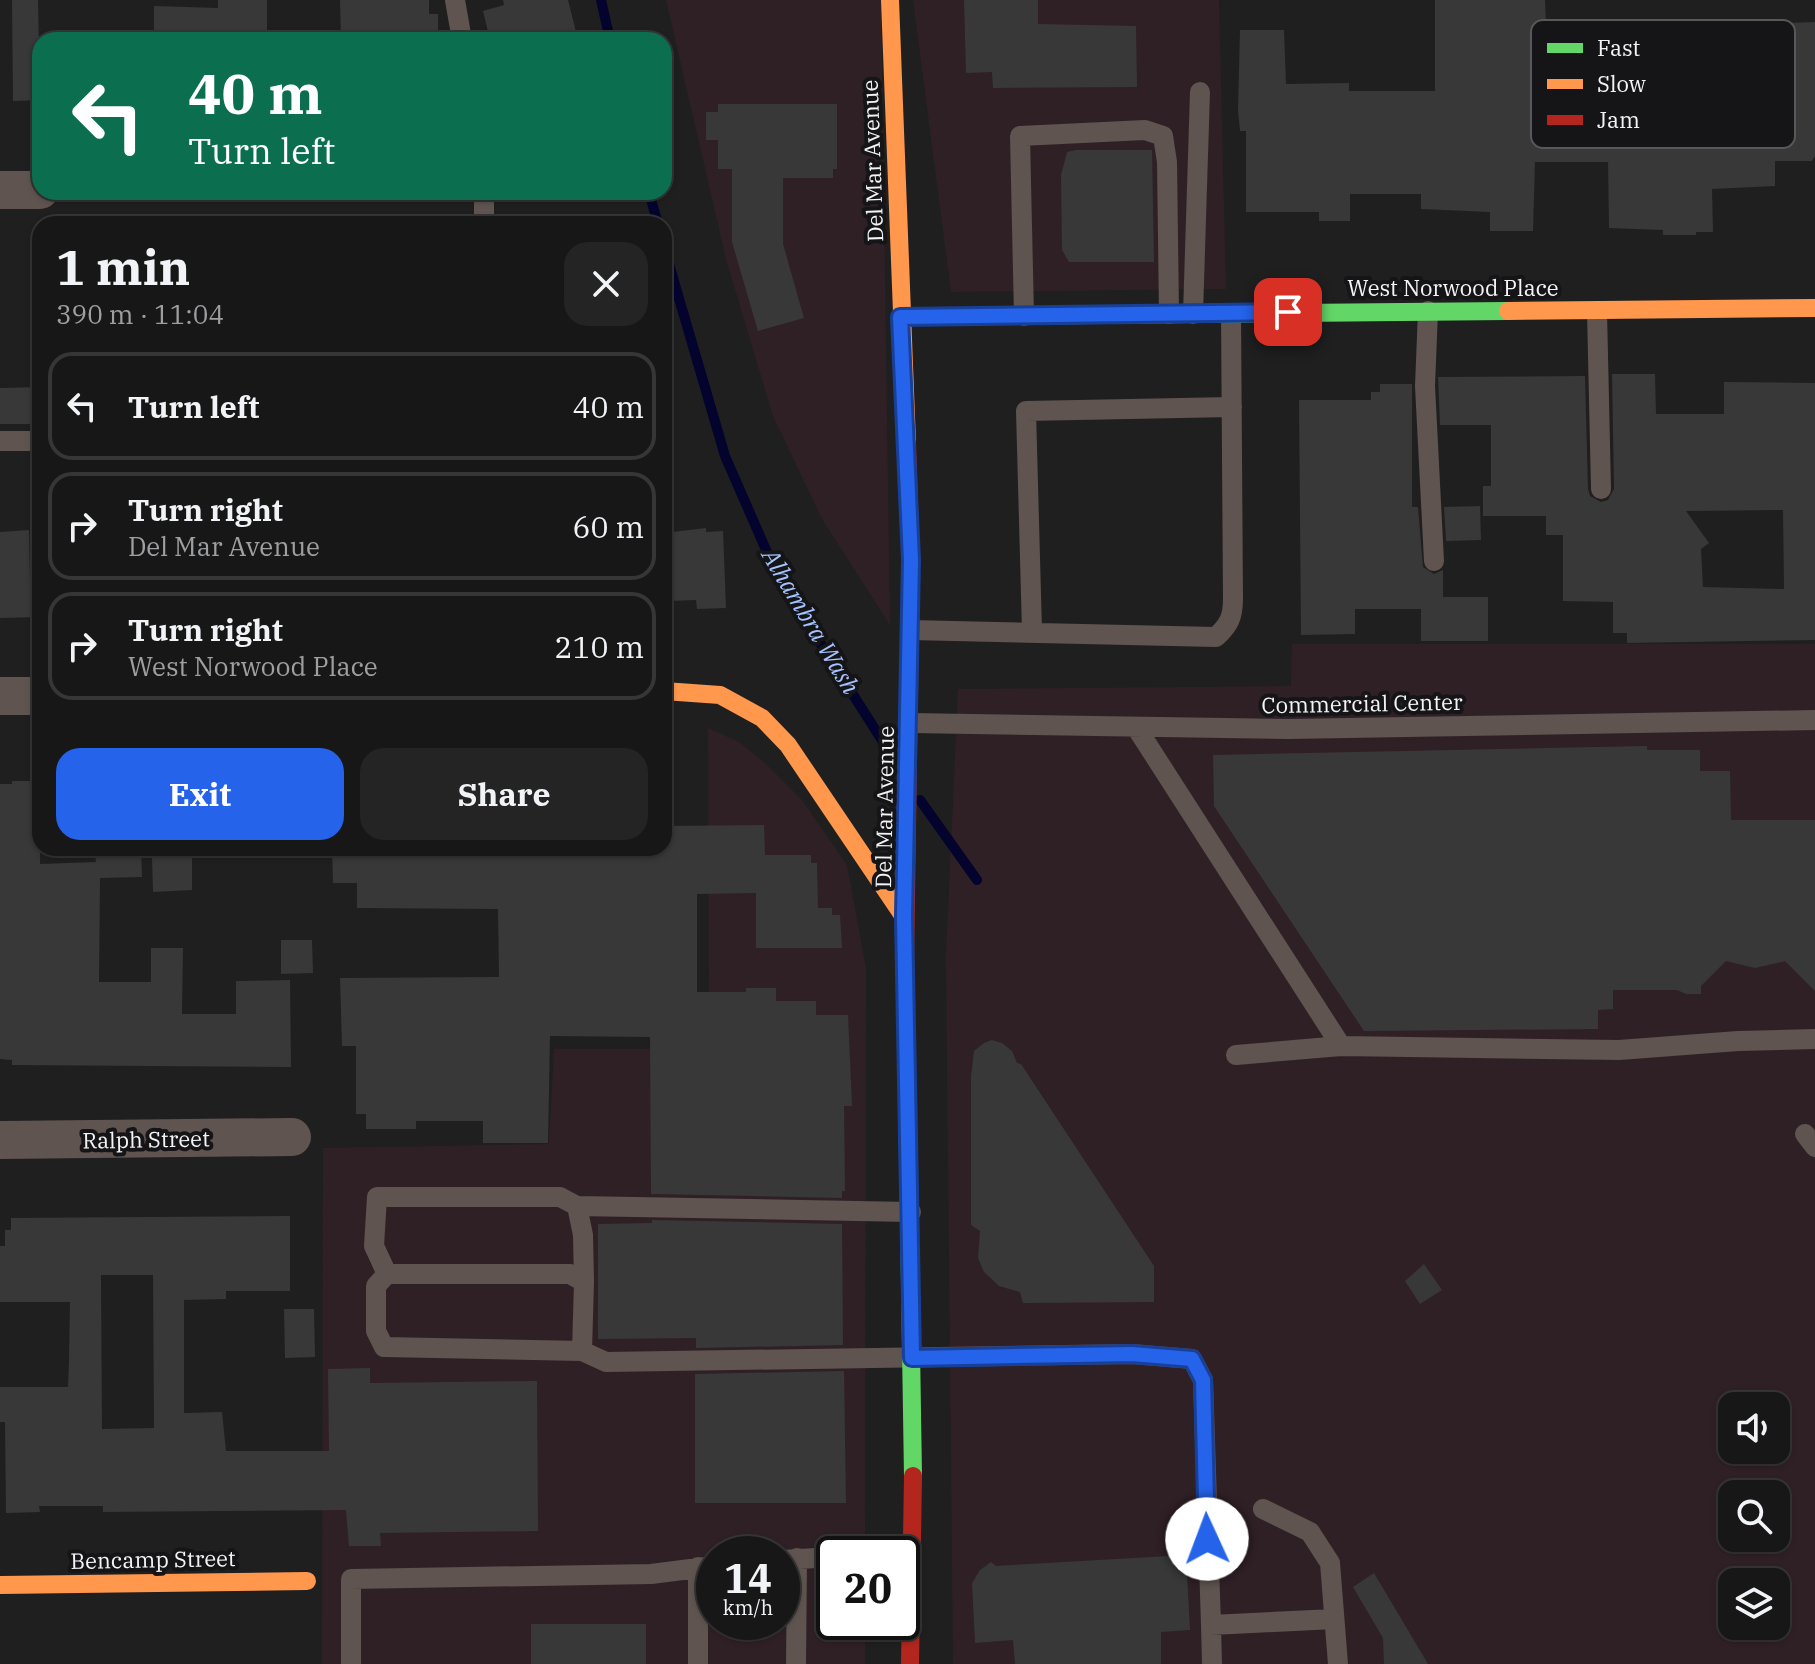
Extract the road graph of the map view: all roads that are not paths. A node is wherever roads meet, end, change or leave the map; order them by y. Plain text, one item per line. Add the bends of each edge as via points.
1 (455, 0) edge
2 (890, 0) edge
3 (461, 32) edge
4 (1200, 92) dead end
5 (0, 190) edge
6 (32, 190) edge
7 (1815, 308) edge
8 (1428, 311) junction
9 (1597, 311) junction
10 (1231, 313) junction
11 (1169, 314) junction
12 (1193, 314) junction
13 (1024, 316) junction
14 (900, 317) junction
15 (1232, 407) junction
16 (0, 441) edge
17 (32, 441) edge
18 (1601, 489) dead end
19 (1434, 561) dead end
20 (910, 630) junction
21 (1032, 631) junction
22 (672, 692) edge
23 (0, 696) edge
24 (32, 696) edge
25 (1815, 720) edge
26 (910, 723) junction
27 (1136, 727) junction
28 (904, 917) junction
29 (1815, 1039) edge
30 (1341, 1046) junction
31 (1236, 1055) dead end
32 (292, 1137) dead end
33 (0, 1140) edge
34 (577, 1206) junction
35 (911, 1212) junction
36 (387, 1274) junction
37 (584, 1282) junction
38 (582, 1351) junction
39 (912, 1358) junction
40 (1263, 1509) dead end
41 (907, 1536) edge
42 (696, 1568) edge
43 (307, 1581) dead end
44 (0, 1585) edge
45 (1334, 1619) junction
46 (1211, 1625) junction
47 (700, 1640) edge
48 (795, 1640) edge
49 (909, 1640) edge
50 (351, 1664) edge
51 (698, 1664) edge
52 (796, 1664) edge
53 (910, 1664) edge
54 (1212, 1664) edge
55 (1338, 1664) edge

1 - 3 lane
2 - 14 main road, Del Mar Avenue
4 - 12 lane
5 - 6 street
7 - 9 main road, West Norwood Place
8 - 9 main road, West Norwood Place
8 - 10 main road, West Norwood Place
8 - 19 lane via 1425,386
9 - 18 lane
10 - 12 main road, West Norwood Place
10 - 15 lane
11 - 12 main road, West Norwood Place
11 - 13 main road, West Norwood Place
11 - 13 lane via 1167,162 1163,136 1145,130 1020,136
13 - 14 main road, West Norwood Place
14 - 20 main road, Del Mar Avenue
15 - 21 lane via 1233,614 1227,627 1216,637
15 - 21 lane via 1026,411
16 - 17 lane
20 - 21 lane
20 - 26 main road, Del Mar Avenue
22 - 28 main road via 720,695 762,718 788,745
23 - 24 street
25 - 27 lane, Commercial Center
26 - 27 lane, Commercial Center
26 - 28 main road, Del Mar Avenue
27 - 30 lane
28 - 35 main road, Del Mar Avenue
29 - 30 lane via 1619,1050
30 - 31 lane
32 - 33 street, Ralph Street
34 - 35 lane
34 - 36 lane via 560,1197 377,1197 374,1246
34 - 37 lane
35 - 39 main road, Del Mar Avenue
36 - 37 lane via 570,1274
36 - 38 lane via 376,1286 376,1331 384,1347
37 - 38 lane
38 - 39 lane via 606,1362
39 - 41 main road, Del Mar Avenue
39 - 46 lane via 1132,1354 1192,1359 1203,1380
40 - 45 lane via 1310,1532 1330,1563
42 - 50 lane via 651,1574 351,1579
43 - 44 main road, Bencamp Street
45 - 46 lane
45 - 55 lane
46 - 54 lane
47 - 51 lane
48 - 52 lane
49 - 53 main road, Del Mar Avenue

